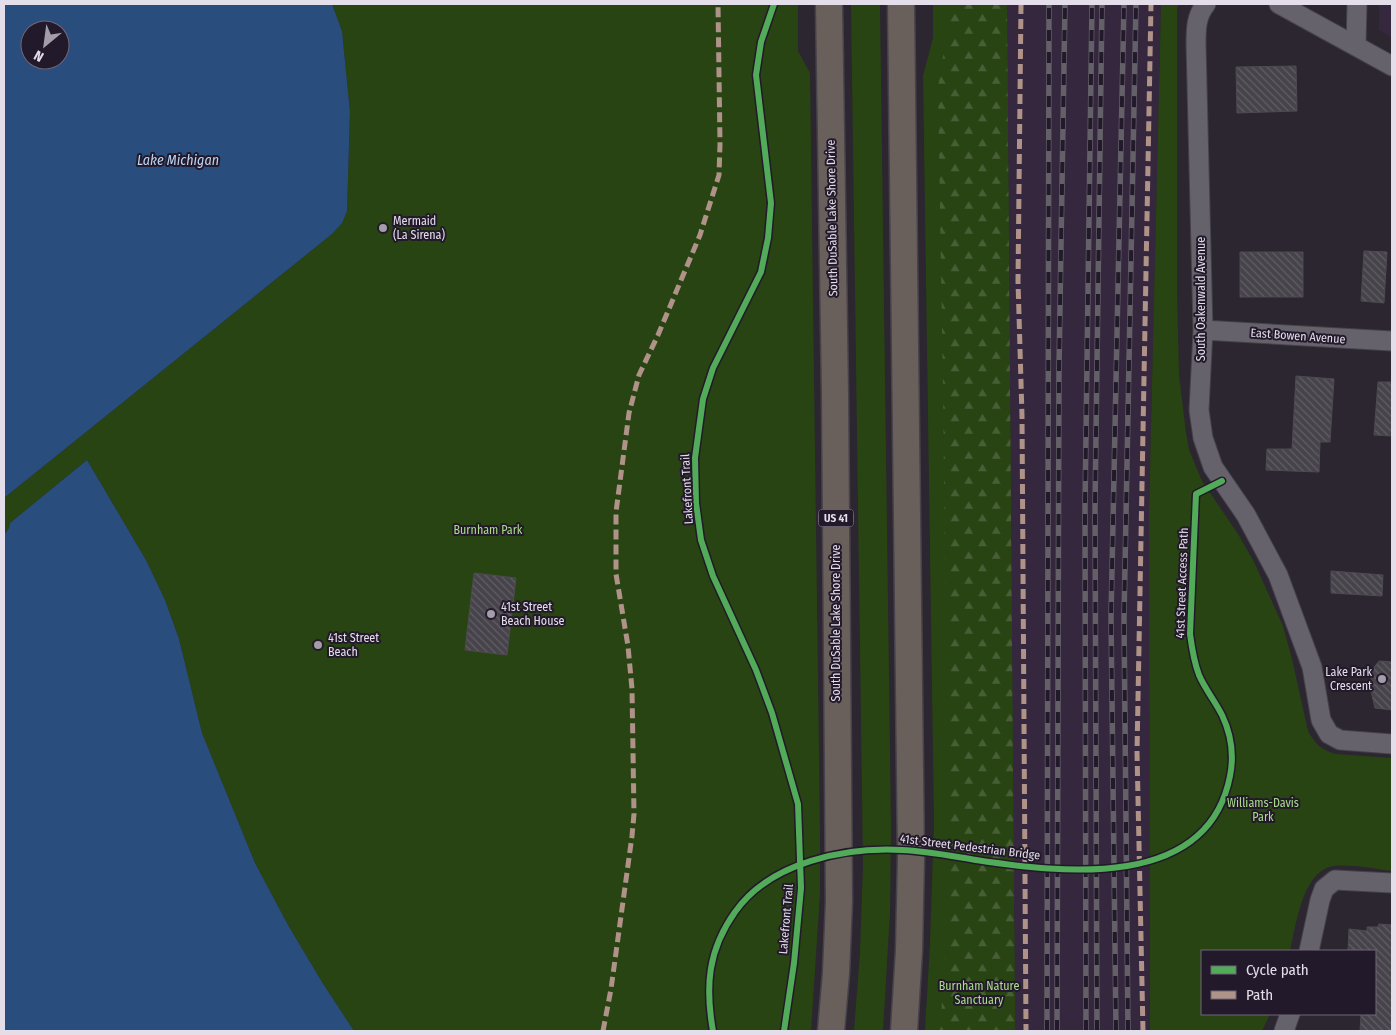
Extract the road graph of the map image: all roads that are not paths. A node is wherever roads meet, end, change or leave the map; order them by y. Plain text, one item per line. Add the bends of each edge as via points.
1 (829, 4) edge
2 (901, 4) edge
3 (1206, 4) edge
4 (1279, 4) edge
5 (1357, 4) edge
6 (1356, 46) junction
7 (1392, 66) edge
8 (1203, 330) junction
9 (1392, 341) edge
10 (1392, 744) edge
11 (1392, 883) edge
12 (1309, 950) edge
13 (1290, 1015) edge
14 (831, 1031) edge
15 (904, 1031) edge
16 (1284, 1031) edge

1 - 14 highway, South DuSable Lake Shore Drive / US 41 via 839,902
2 - 15 highway via 911,858
3 - 8 street, South Oakenwald Avenue via 1200,11 1196,27
4 - 6 street
5 - 6 street
6 - 7 street
8 - 9 street, East Bowen Avenue
8 - 10 street, South Oakenwald Avenue via 1199,410 1203,438 1213,467 1246,515 1278,576 1312,667 1322,720 1329,734 1340,740
11 - 12 street via 1335,880 1324,889
13 - 16 street

